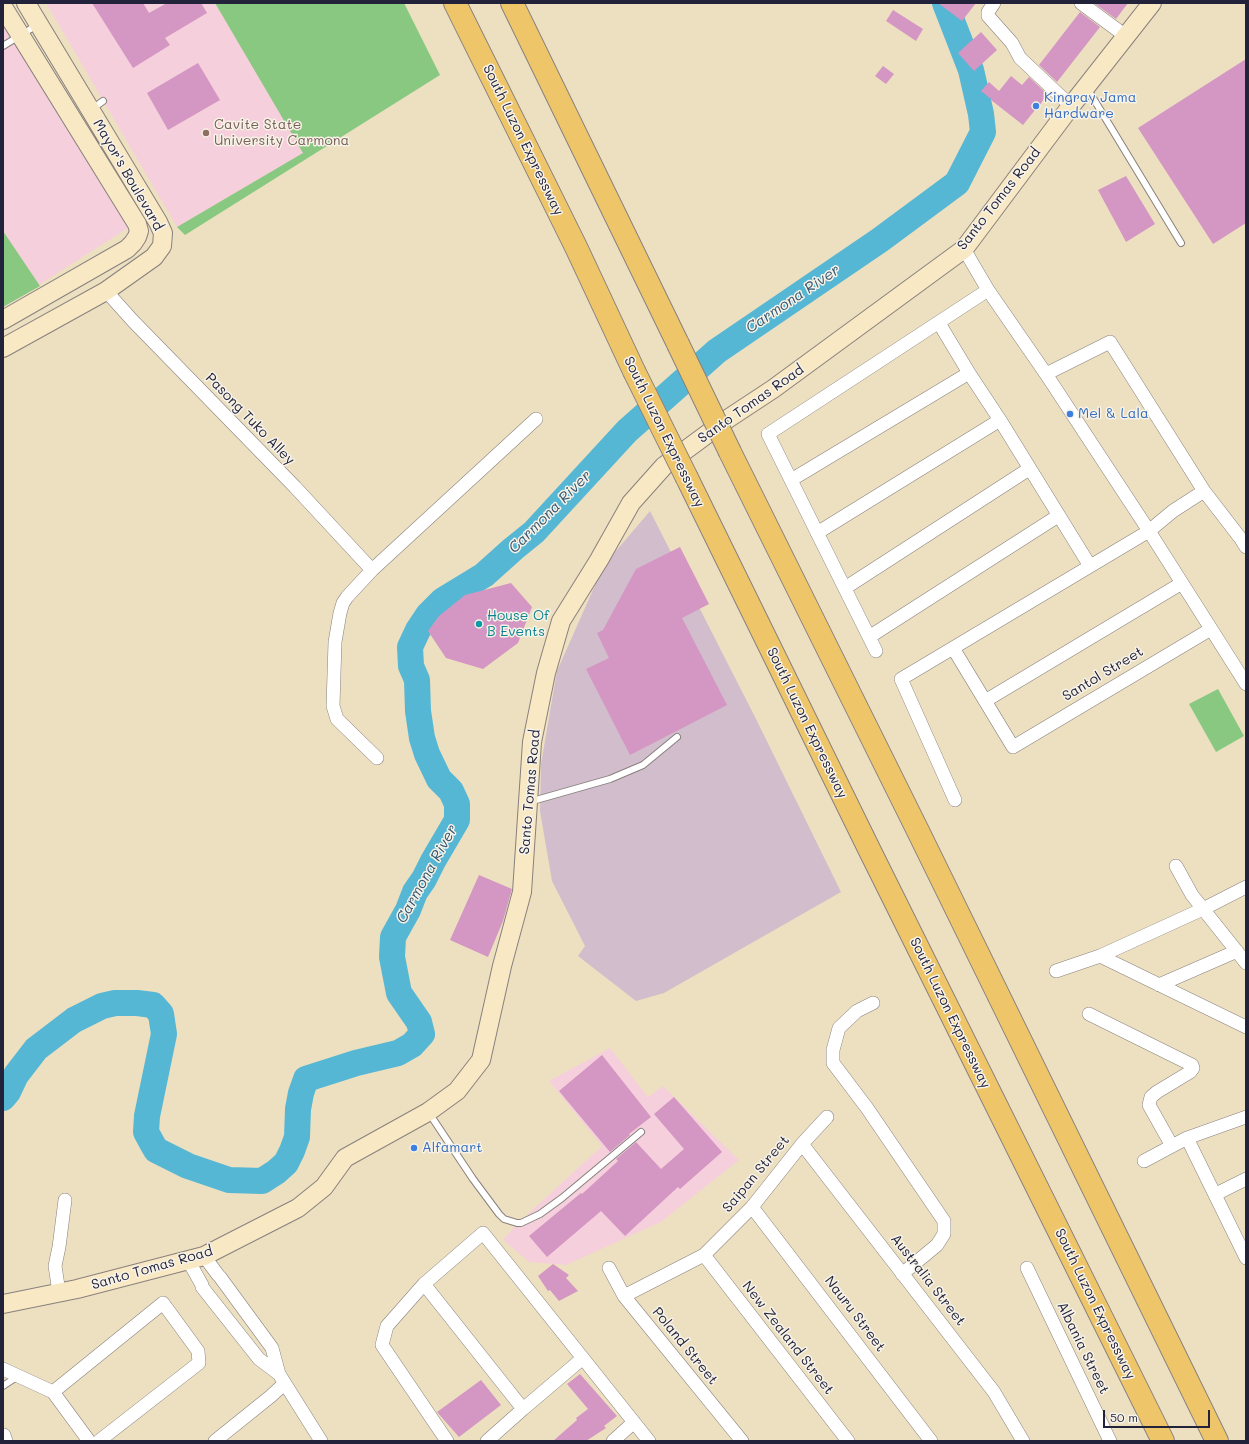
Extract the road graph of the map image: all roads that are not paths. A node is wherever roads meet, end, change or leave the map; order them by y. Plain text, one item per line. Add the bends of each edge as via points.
1 (26, 3) edge
2 (455, 3) edge
3 (512, 3) edge
4 (994, 3) edge
5 (1081, 3) edge
6 (1152, 3) edge
7 (3, 7) edge
8 (39, 25) junction
9 (20, 36) junction
10 (1127, 37) junction
11 (3, 46) edge
12 (1086, 87) junction
13 (1071, 106) junction
14 (1181, 243) dead end
15 (964, 250) junction
16 (988, 290) junction
17 (106, 291) junction
18 (3, 320) edge
19 (939, 323) junction
20 (3, 348) edge
21 (969, 373) junction
22 (1046, 374) junction
23 (536, 419) dead end
24 (1000, 420) junction
25 (1029, 469) junction
26 (791, 480) junction
27 (1204, 491) junction
28 (1058, 516) junction
29 (1149, 531) junction
30 (817, 534) junction
31 (1246, 547) edge
32 (1090, 566) junction
33 (372, 570) junction
34 (1182, 583) junction
35 (844, 588) junction
36 (1210, 629) junction
37 (869, 638) junction
38 (953, 648) junction
39 (876, 651) dead end
40 (1246, 684) edge
41 (985, 701) junction
42 (677, 737) dead end
43 (377, 758) dead end
44 (955, 800) dead end
45 (528, 802) junction
46 (1176, 866) dead end
47 (1246, 887) edge
48 (1203, 909) junction
49 (1237, 951) junction
50 (1100, 956) junction
51 (1246, 963) edge
52 (1056, 971) dead end
53 (1159, 985) junction
54 (873, 1002) dead end
55 (1089, 1014) dead end
56 (1246, 1027) edge
57 (428, 1112) junction
58 (827, 1117) dead end
59 (1246, 1117) edge
60 (640, 1132) dead end
61 (1187, 1138) junction
62 (802, 1144) junction
63 (1172, 1146) junction
64 (1144, 1161) dead end
65 (1246, 1179) edge
66 (1216, 1194) junction
67 (65, 1200) dead end
68 (752, 1207) junction
69 (1242, 1237) edge
70 (704, 1256) junction
71 (196, 1258) junction
72 (1246, 1258) edge
73 (609, 1268) dead end
74 (1027, 1268) dead end
75 (902, 1274) junction
76 (424, 1284) junction
77 (60, 1292) junction
78 (624, 1296) junction
79 (238, 1303) junction
80 (3, 1304) edge
81 (223, 1314) junction
82 (583, 1358) junction
83 (3, 1369) edge
84 (18, 1376) junction
85 (281, 1379) junction
86 (3, 1386) edge
87 (53, 1392) junction
88 (523, 1408) junction
89 (634, 1422) junction
90 (219, 1440) edge
91 (89, 1441) edge
92 (99, 1441) edge
93 (321, 1441) edge
94 (447, 1441) edge
95 (487, 1441) edge
96 (613, 1441) edge
97 (649, 1441) edge
98 (742, 1441) edge
99 (848, 1441) edge
100 (930, 1441) edge
101 (1023, 1441) edge
102 (1110, 1441) edge
103 (1163, 1441) edge
104 (1218, 1441) edge

1 - 8 street, Mayor's Boulevard
2 - 103 highway, South Luzon Expressway, bridge via 870,851
3 - 104 highway, bridge via 730,452
4 - 13 street via 988,16 1012,43 1020,58
5 - 10 street
6 - 10 street, Santo Tomas Road
7 - 9 street
8 - 9 lane
8 - 17 street, Mayor's Boulevard via 97,105 162,233 162,246 154,257
9 - 11 lane
9 - 18 street, Mayor's Boulevard via 139,232 127,249
10 - 12 street, Santo Tomas Road
12 - 13 street, Santo Tomas Road
12 - 14 lane
13 - 15 street, Santo Tomas Road
15 - 16 street
15 - 45 street, Santo Tomas Road via 664,466 631,503 561,621 546,673 532,742
16 - 19 street
16 - 22 street
17 - 20 street, Mayor's Boulevard
17 - 33 street, Pasong Tuko Alley
19 - 21 street
19 - 26 street via 768,434
21 - 24 street
21 - 26 street
22 - 27 street via 1110,342
22 - 29 street
23 - 33 street
24 - 25 street
24 - 30 street
25 - 28 street
25 - 35 street
26 - 30 street
27 - 29 street via 1173,511
27 - 31 street
28 - 32 street
28 - 37 street
29 - 32 street
29 - 34 street
30 - 35 street
32 - 38 street
33 - 43 street via 347,597 340,613 335,642 333,706 337,719
34 - 36 street
34 - 41 street
35 - 37 street
36 - 40 street
36 - 41 street, Santol Street via 1013,747
37 - 39 street
38 - 41 street
38 - 44 street via 901,679
42 - 45 lane via 643,765 610,779
45 - 57 street, Santo Tomas Road via 522,892 481,1060 457,1092
46 - 48 street
47 - 48 street
48 - 49 street
48 - 50 street
49 - 51 street
49 - 53 street
50 - 52 street
50 - 53 street
53 - 56 street
54 - 75 street via 857,1011 839,1028 833,1050 834,1063 944,1221 944,1234 938,1246
55 - 63 street via 1192,1065 1190,1072 1151,1097 1149,1105
57 - 60 lane via 499,1214 504,1219 517,1223 540,1214 562,1198
57 - 71 street, Santo Tomas Road via 345,1158 324,1187 298,1208
58 - 62 street, Saipan Street
59 - 61 street
61 - 63 street
61 - 66 street
62 - 68 street, Saipan Street
62 - 75 street, Australia Street
63 - 64 street
65 - 66 street
66 - 69 street
67 - 77 street via 54,1266
68 - 70 street, Saipan Street
68 - 100 street, Nauru Street
69 - 72 street
70 - 78 street, Saipan Street
70 - 99 street, New Zealand Street
71 - 77 street, Santo Tomas Road
71 - 79 street via 219,1276
71 - 81 street via 202,1286
73 - 78 street, Poland Street
74 - 102 street, Albania Street
75 - 101 street, Australia Street via 994,1392
76 - 82 street via 483,1233
76 - 88 street
76 - 94 street via 387,1326 382,1345
77 - 80 street, Santo Tomas Road
78 - 98 street, Poland Street
79 - 81 street
79 - 85 street via 272,1348
81 - 85 street via 259,1359
82 - 88 street
82 - 89 street
83 - 84 street
84 - 86 lane
84 - 87 street
85 - 90 street via 271,1396
85 - 93 street
87 - 91 street
87 - 92 street via 163,1303 198,1351 199,1363
88 - 95 street
89 - 96 street
89 - 97 street

